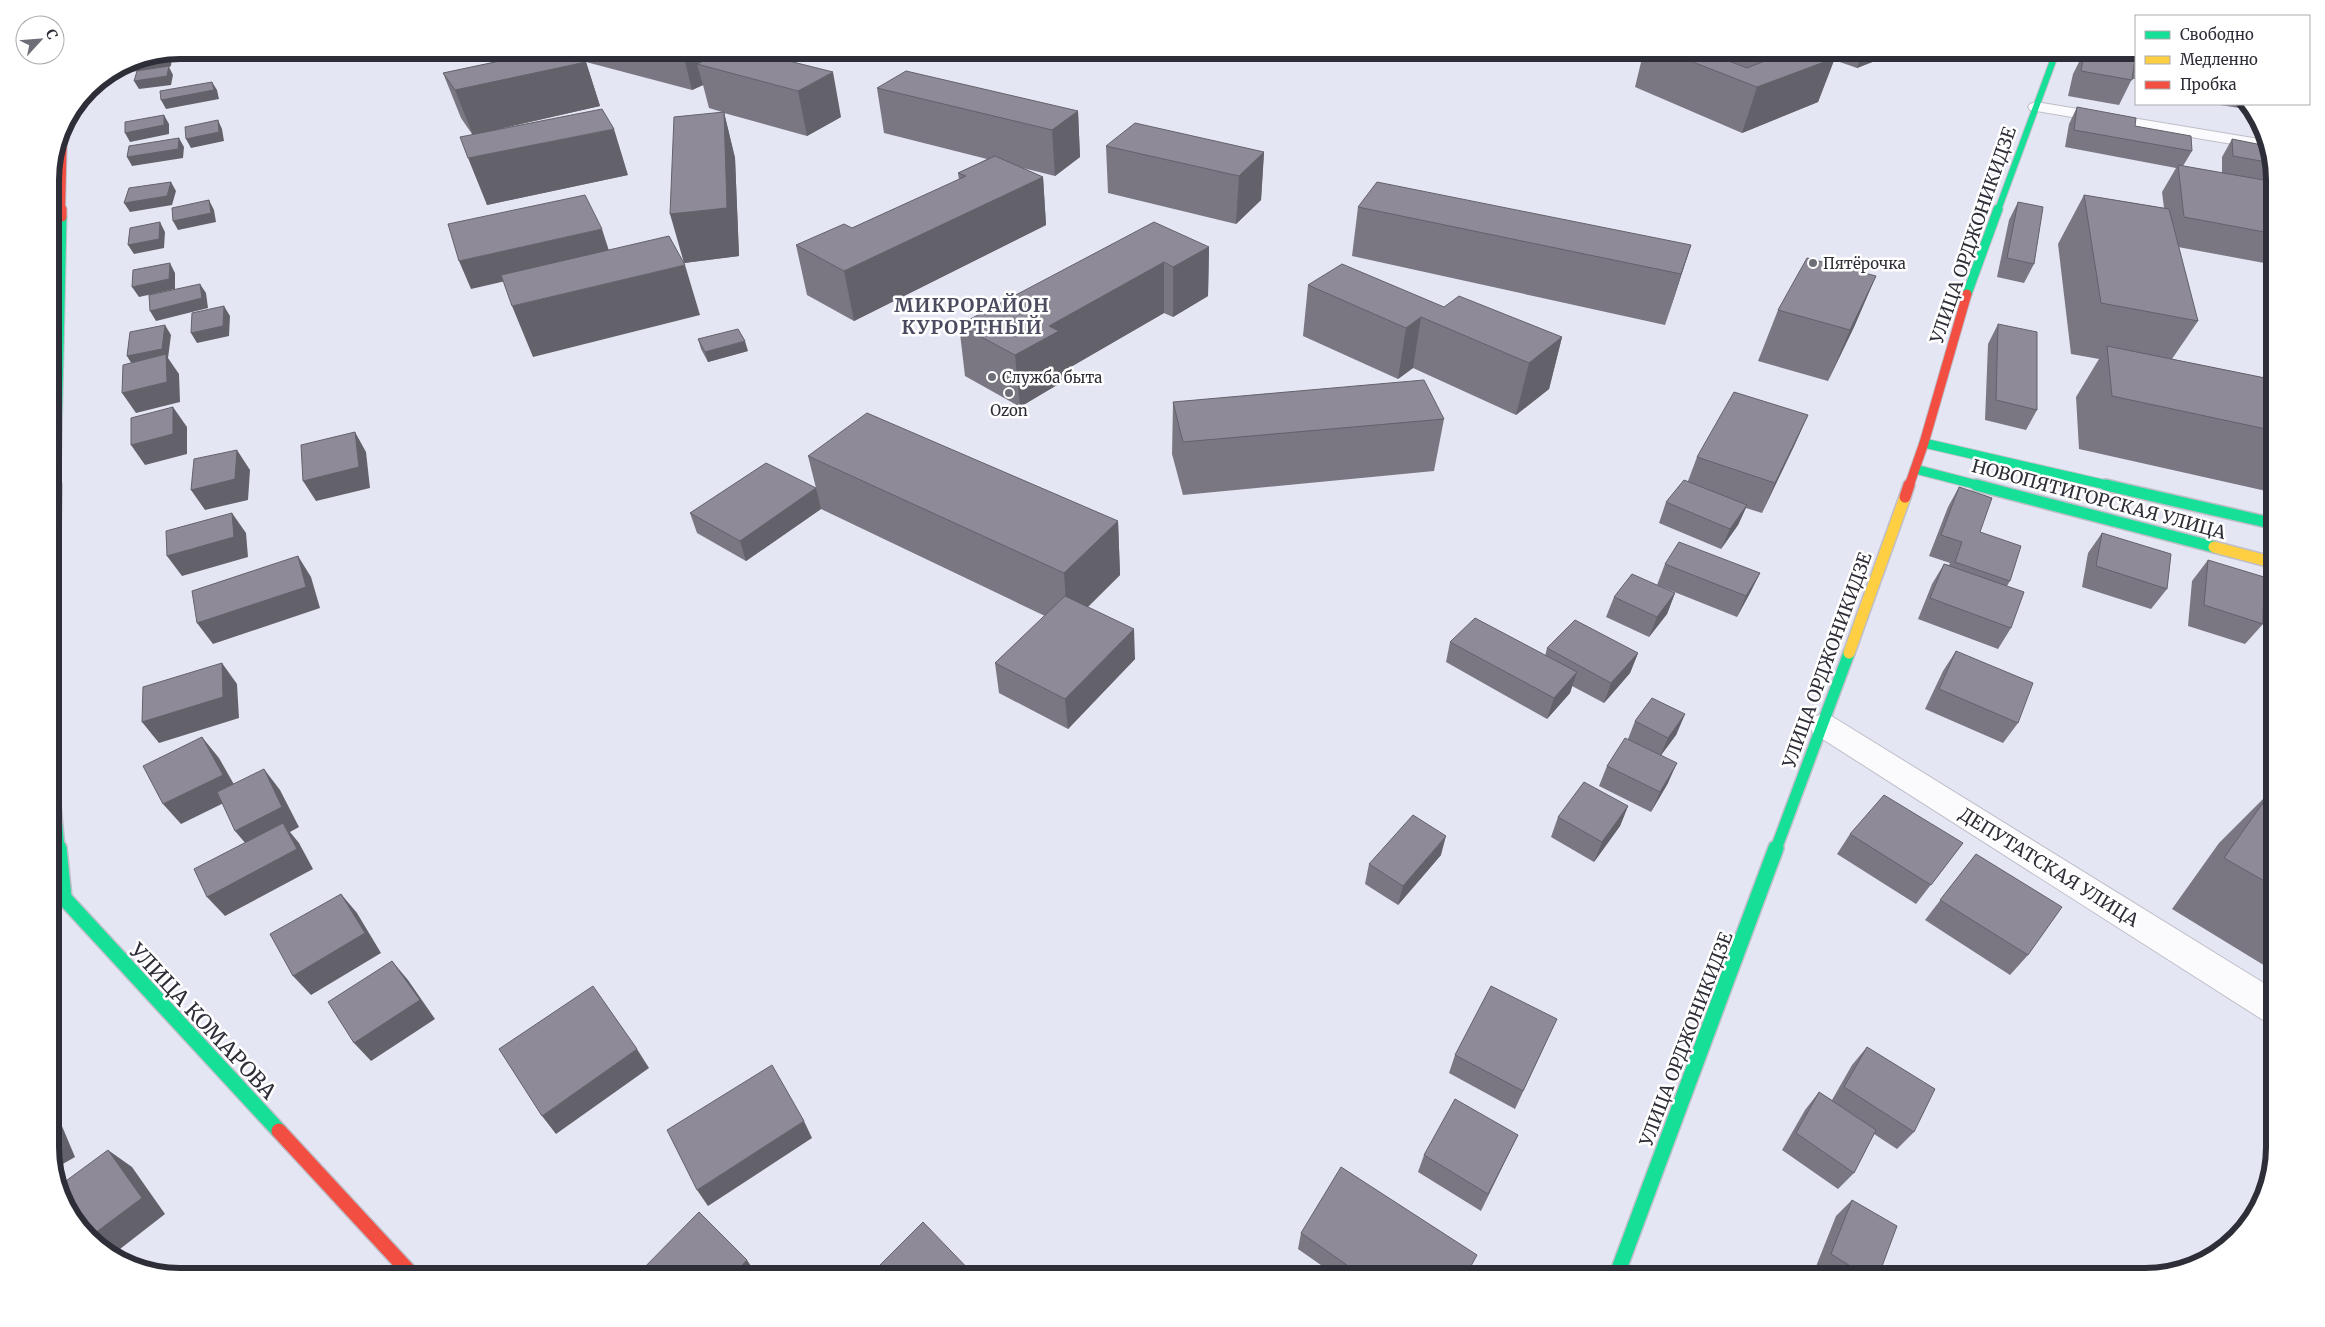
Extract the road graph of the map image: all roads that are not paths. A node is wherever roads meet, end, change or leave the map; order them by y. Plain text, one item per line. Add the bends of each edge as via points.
1 (2054, 59) edge
2 (2036, 108) junction
3 (2260, 143) edge
4 (63, 150) edge
5 (59, 313) edge
6 (1924, 443) junction
7 (1915, 469) junction
8 (2266, 522) edge
9 (2266, 561) edge
10 (1823, 725) junction
11 (59, 846) edge
12 (2266, 1003) edge
13 (406, 1268) edge
14 (1619, 1268) edge

1 - 2 street, УЛИЦА ОРДЖОНИКИДЗЕ
2 - 3 street
2 - 6 street, УЛИЦА ОРДЖОНИКИДЗЕ via 1965,299
4 - 5 street
6 - 7 street, УЛИЦА ОРДЖОНИКИДЗЕ
6 - 8 street, НОВОПЯТИГОРСКАЯ УЛИЦА
7 - 9 street, НОВОПЯТИГОРСКАЯ УЛИЦА
7 - 10 street, УЛИЦА ОРДЖОНИКИДЗЕ
10 - 12 street, ДЕПУТАТСКАЯ УЛИЦА
10 - 14 street, УЛИЦА ОРДЖОНИКИДЗЕ
11 - 13 street, УЛИЦА КОМАРОВА via 64,898

